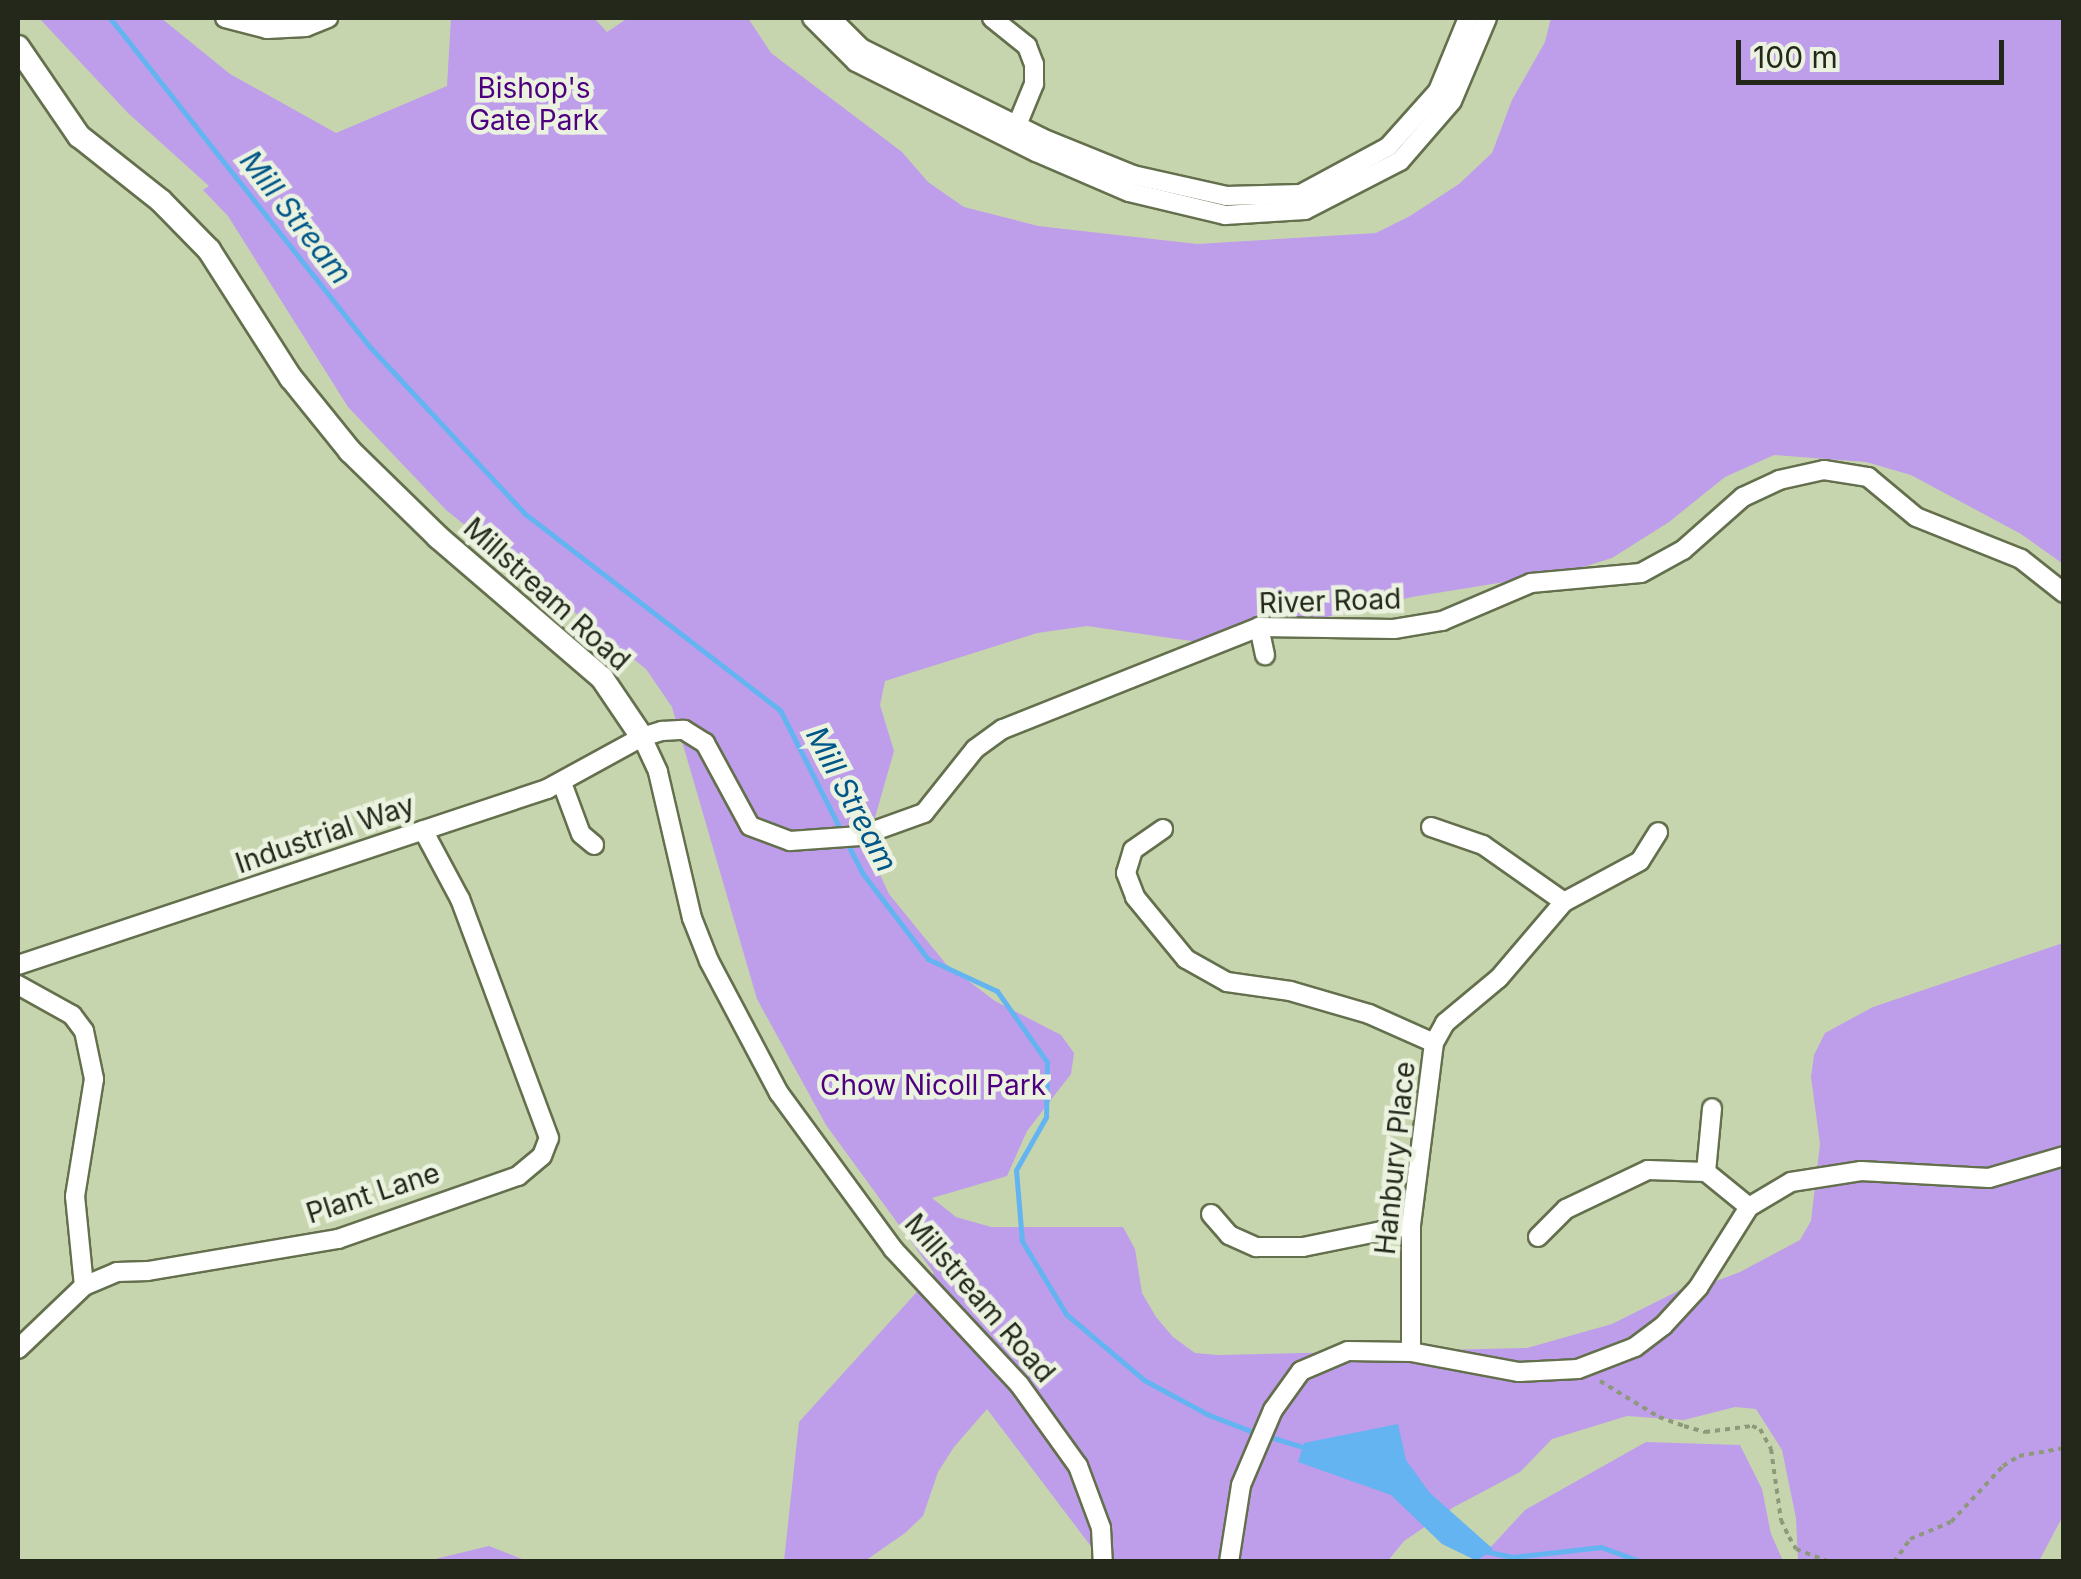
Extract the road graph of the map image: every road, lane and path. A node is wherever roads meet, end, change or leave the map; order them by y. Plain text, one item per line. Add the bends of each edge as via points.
1 (225, 18) edge
2 (328, 18) edge
3 (812, 18) edge
4 (831, 18) edge
5 (1468, 18) edge
6 (1487, 18) edge
7 (1000, 19) edge
8 (18, 47) edge
9 (1015, 133) junction
10 (2064, 593) edge
11 (1259, 626) junction
12 (1266, 656) dead end
13 (642, 737) junction
14 (562, 783) junction
15 (1432, 828) dead end
16 (1163, 829) dead end
17 (423, 830) junction
18 (1658, 832) dead end
19 (594, 845) dead end
20 (1564, 902) junction
21 (18, 965) edge
22 (18, 985) edge
23 (1434, 1043) junction
24 (1712, 1108) dead end
25 (2064, 1156) edge
26 (1706, 1172) junction
27 (1748, 1207) junction
28 (1211, 1214) dead end
29 (1411, 1225) junction
30 (1538, 1237) dead end
31 (84, 1286) junction
32 (18, 1349) edge
33 (1412, 1352) junction
34 (1578, 1370) junction
35 (2064, 1448) edge
36 (1102, 1562) edge
37 (1229, 1562) edge
38 (1830, 1562) edge
39 (1894, 1562) edge

1 - 2 street via 306,28
3 - 9 street via 856,62
4 - 9 street via 861,48
5 - 9 street via 1438,91 1388,148 1301,194 1226,196 1133,175
6 - 9 street via 1452,101 1400,161 1305,210 1225,215 1148,197
7 - 9 street via 1027,46 1034,64 1034,84
8 - 13 main road, Millstream Road via 80,136 210,250 291,378 350,452 438,538 602,678
10 - 11 street, River Road via 2021,560 1916,517 1868,476 1824,470 1742,497 1682,550 1641,573 1531,583 1442,621 1394,629
11 - 12 street
11 - 13 street, River Road via 1003,729 975,750 924,812 860,836 790,841 750,826 705,743 684,730
13 - 14 street, Industrial Way
13 - 36 street, Millstream Road via 658,772 692,918 779,1093 893,1249 1018,1384 1078,1466 1100,1528
14 - 17 street, Industrial Way
14 - 19 street via 581,834
15 - 20 street via 1483,845
16 - 23 street via 1133,850 1126,872 1135,897 1186,959 1227,982 1369,1014
17 - 21 street, Industrial Way
17 - 31 street, Plant Lane via 460,899 543,1115 549,1138 542,1156 518,1176 338,1238 116,1272
18 - 20 street, Hanbury Place via 1640,861
20 - 23 street, Hanbury Place via 1499,978 1445,1023
22 - 31 street via 72,1015 84,1031 94,1079 75,1196
23 - 29 street, Hanbury Place
24 - 26 street
25 - 27 street via 1989,1178 1825,1173 1791,1182
26 - 27 street
26 - 30 street via 1648,1170 1566,1209
27 - 34 street via 1698,1288 1663,1326 1635,1347
28 - 29 street via 1229,1235 1256,1247 1303,1247
29 - 33 street, Hanbury Place
31 - 32 street
33 - 34 street via 1520,1372
33 - 37 street via 1348,1351 1302,1371 1274,1410 1240,1485
34 - 38 path via 1684,1426 1704,1432 1760,1429 1772,1449 1788,1536 1796,1548
35 - 39 path via 2019,1456 2003,1466 1951,1522 1910,1539

